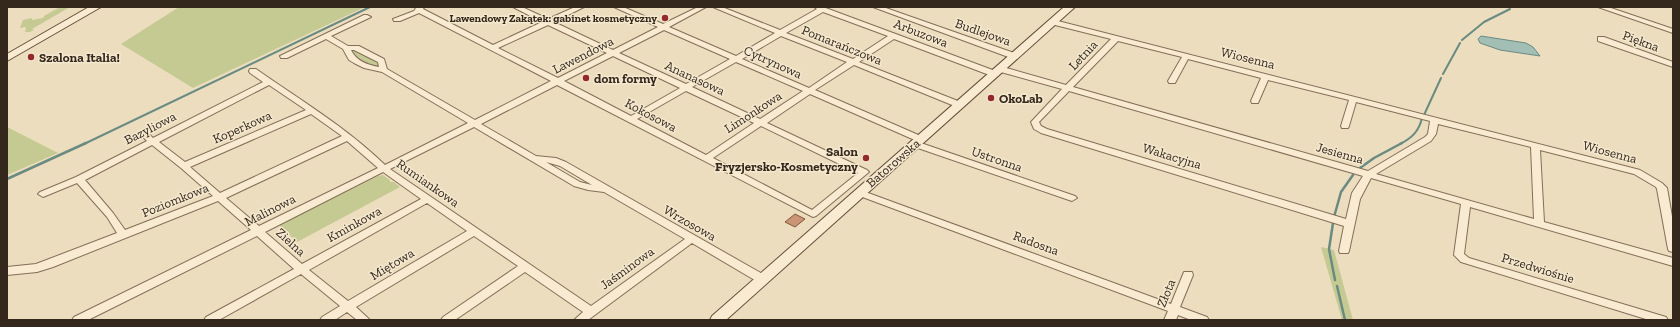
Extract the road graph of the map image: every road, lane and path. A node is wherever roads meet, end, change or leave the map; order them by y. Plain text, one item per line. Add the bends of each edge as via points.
1 (96, 7) edge
2 (516, 7) edge
3 (581, 7) edge
4 (617, 7) edge
5 (703, 7) edge
6 (716, 7) edge
7 (876, 7) edge
8 (1070, 7) edge
9 (1601, 7) edge
10 (420, 8) edge
11 (820, 8) edge
12 (367, 17) dead end
13 (397, 19) dead end
14 (548, 22) junction
15 (1054, 22) junction
16 (664, 27) junction
17 (1673, 31) edge
18 (781, 33) junction
19 (893, 36) junction
20 (326, 37) junction
21 (1116, 38) junction
22 (1601, 39) dead end
23 (494, 47) junction
24 (346, 48) junction
25 (613, 53) junction
26 (284, 56) dead end
27 (1014, 56) junction
28 (1186, 56) junction
29 (7, 58) edge
30 (736, 59) junction
31 (853, 62) junction
32 (1673, 65) edge
33 (384, 70) junction
34 (253, 71) dead end
35 (998, 71) junction
36 (1266, 76) junction
37 (558, 81) junction
38 (1172, 81) dead end
39 (269, 82) junction
40 (686, 88) junction
41 (1068, 89) junction
42 (809, 91) junction
43 (1353, 98) junction
44 (1255, 101) dead end
45 (960, 105) junction
46 (311, 111) junction
47 (632, 119) junction
48 (1435, 120) junction
49 (761, 123) junction
50 (474, 124) junction
51 (1346, 126) dead end
52 (348, 137) junction
53 (150, 139) junction
54 (918, 142) junction
55 (1535, 145) junction
56 (706, 158) junction
57 (184, 166) junction
58 (384, 168) junction
59 (864, 172) joint
60 (1368, 175) junction
61 (78, 179) junction
62 (860, 193) junction
63 (43, 194) dead end
64 (219, 197) junction
65 (1072, 198) dead end
66 (428, 199) junction
67 (1466, 202) junction
68 (1539, 223) junction
69 (1350, 224) junction
70 (258, 230) junction
71 (474, 231) junction
72 (123, 235) junction
73 (691, 239) junction
74 (1673, 249) edge
75 (1344, 251) dead end
76 (1673, 262) edge
77 (526, 266) junction
78 (301, 269) junction
79 (7, 271) edge
80 (1188, 275) dead end
81 (762, 279) junction
82 (347, 307) junction
83 (1175, 310) junction
84 (590, 312) junction
85 (450, 319) edge
86 (78, 320) edge
87 (210, 320) edge
88 (326, 320) edge
89 (364, 320) edge
90 (580, 320) edge
91 (717, 320) edge
92 (1170, 320) edge
93 (1203, 320) edge
94 (1662, 320) edge

1 - 29 street
2 - 14 street, Ananasowa
3 - 14 street
4 - 16 street, Cytrynowa
5 - 16 street, Lawendowa
6 - 18 street, Pomarańczowa
7 - 27 street, Budlejowa
8 - 15 street, Batorowska
9 - 17 street
10 - 13 street
10 - 23 street, Kokosowa
11 - 18 street
11 - 19 street, Arbuzowa
12 - 20 street
14 - 23 street
14 - 25 street, Ananasowa
15 - 21 street, Wiosenna
15 - 27 street, Batorowska
16 - 25 street, Lawendowa
16 - 30 street, Cytrynowa
18 - 30 street
18 - 31 street, Pomarańczowa
19 - 31 street, Limonkowa
19 - 35 street, Arbuzowa
20 - 24 street, Wrzosowa
20 - 26 street
21 - 28 street, Wiosenna
21 - 41 street, Letnia
22 - 32 street, Piękna
23 - 37 street, Kokosowa
24 - 33 street, Wrzosowa via 348,56 358,63
24 - 33 street, Wrzosowa via 356,48 381,61
25 - 37 street, Lawendowa
25 - 40 street, Ananasowa
27 - 35 street, Batorowska
28 - 36 street, Wiosenna
28 - 38 street
30 - 40 street
30 - 42 street, Cytrynowa
31 - 42 street, Limonkowa
31 - 45 street, Pomarańczowa
33 - 50 street, Wrzosowa
34 - 39 street, Rumiankowa
35 - 41 street, Jesienna
35 - 45 street, Batorowska
36 - 43 street, Wiosenna
36 - 44 street
37 - 47 street, Kokosowa
37 - 50 street, Lawendowa
39 - 46 street, Rumiankowa
39 - 53 street, Bazyliowa
40 - 47 street
40 - 49 street, Ananasowa
41 - 60 street, Jesienna
41 - 69 street, Wakacyjna via 1035,122 1037,127
42 - 49 street, Limonkowa
42 - 54 street, Cytrynowa
43 - 48 street, Wiosenna
43 - 51 street
45 - 54 street, Batorowska
46 - 52 street, Rumiankowa
46 - 57 street, Koperkowa
47 - 56 street, Kokosowa
48 - 55 street, Wiosenna
48 - 60 street via 1432,134 1428,139
49 - 56 street, Limonkowa
49 - 59 street, Ananasowa
50 - 58 street, Malinowa
50 - 73 street, Wrzosowa via 577,184 605,188
52 - 58 street, Rumiankowa
52 - 64 street, Poziomkowa
53 - 57 street, Zielna
53 - 61 street, Bazyliowa
54 - 62 street, Batorowska
54 - 65 street, Ustronna
55 - 68 street
55 - 74 street, Wiosenna via 1630,169 1659,185 1662,188
56 - 59 street, Kokosowa via 813,214
57 - 64 street, Zielna
58 - 66 street, Rumiankowa
58 - 70 street, Malinowa
60 - 67 street, Jesienna
60 - 69 street via 1357,193
61 - 63 street, Bazyliowa
61 - 72 street via 110,215
62 - 81 street, Batorowska
62 - 83 street, Radosna
64 - 70 street, Zielna
64 - 72 street, Poziomkowa
66 - 71 street, Rumiankowa
66 - 78 street, Kminkowa
67 - 68 street, Jesienna
67 - 94 street, Przedwiośnie via 1459,256 1465,260
68 - 76 street, Jesienna
69 - 75 street
70 - 78 street, Zielna
70 - 86 street, Malinowa
71 - 77 street, Rumiankowa
71 - 82 street, Miętowa
72 - 79 street, Poziomkowa via 37,268
73 - 81 street, Wrzosowa
73 - 84 street, Jaśminowa
77 - 84 street, Rumiankowa
77 - 85 street
78 - 82 street, Zielna
78 - 87 street, Kminkowa
80 - 83 street, Złota
81 - 91 street, Batorowska
82 - 88 street, Miętowa
82 - 89 street, Zielna
83 - 92 street, Złota
83 - 93 street, Radosna
84 - 90 street, Jaśminowa

